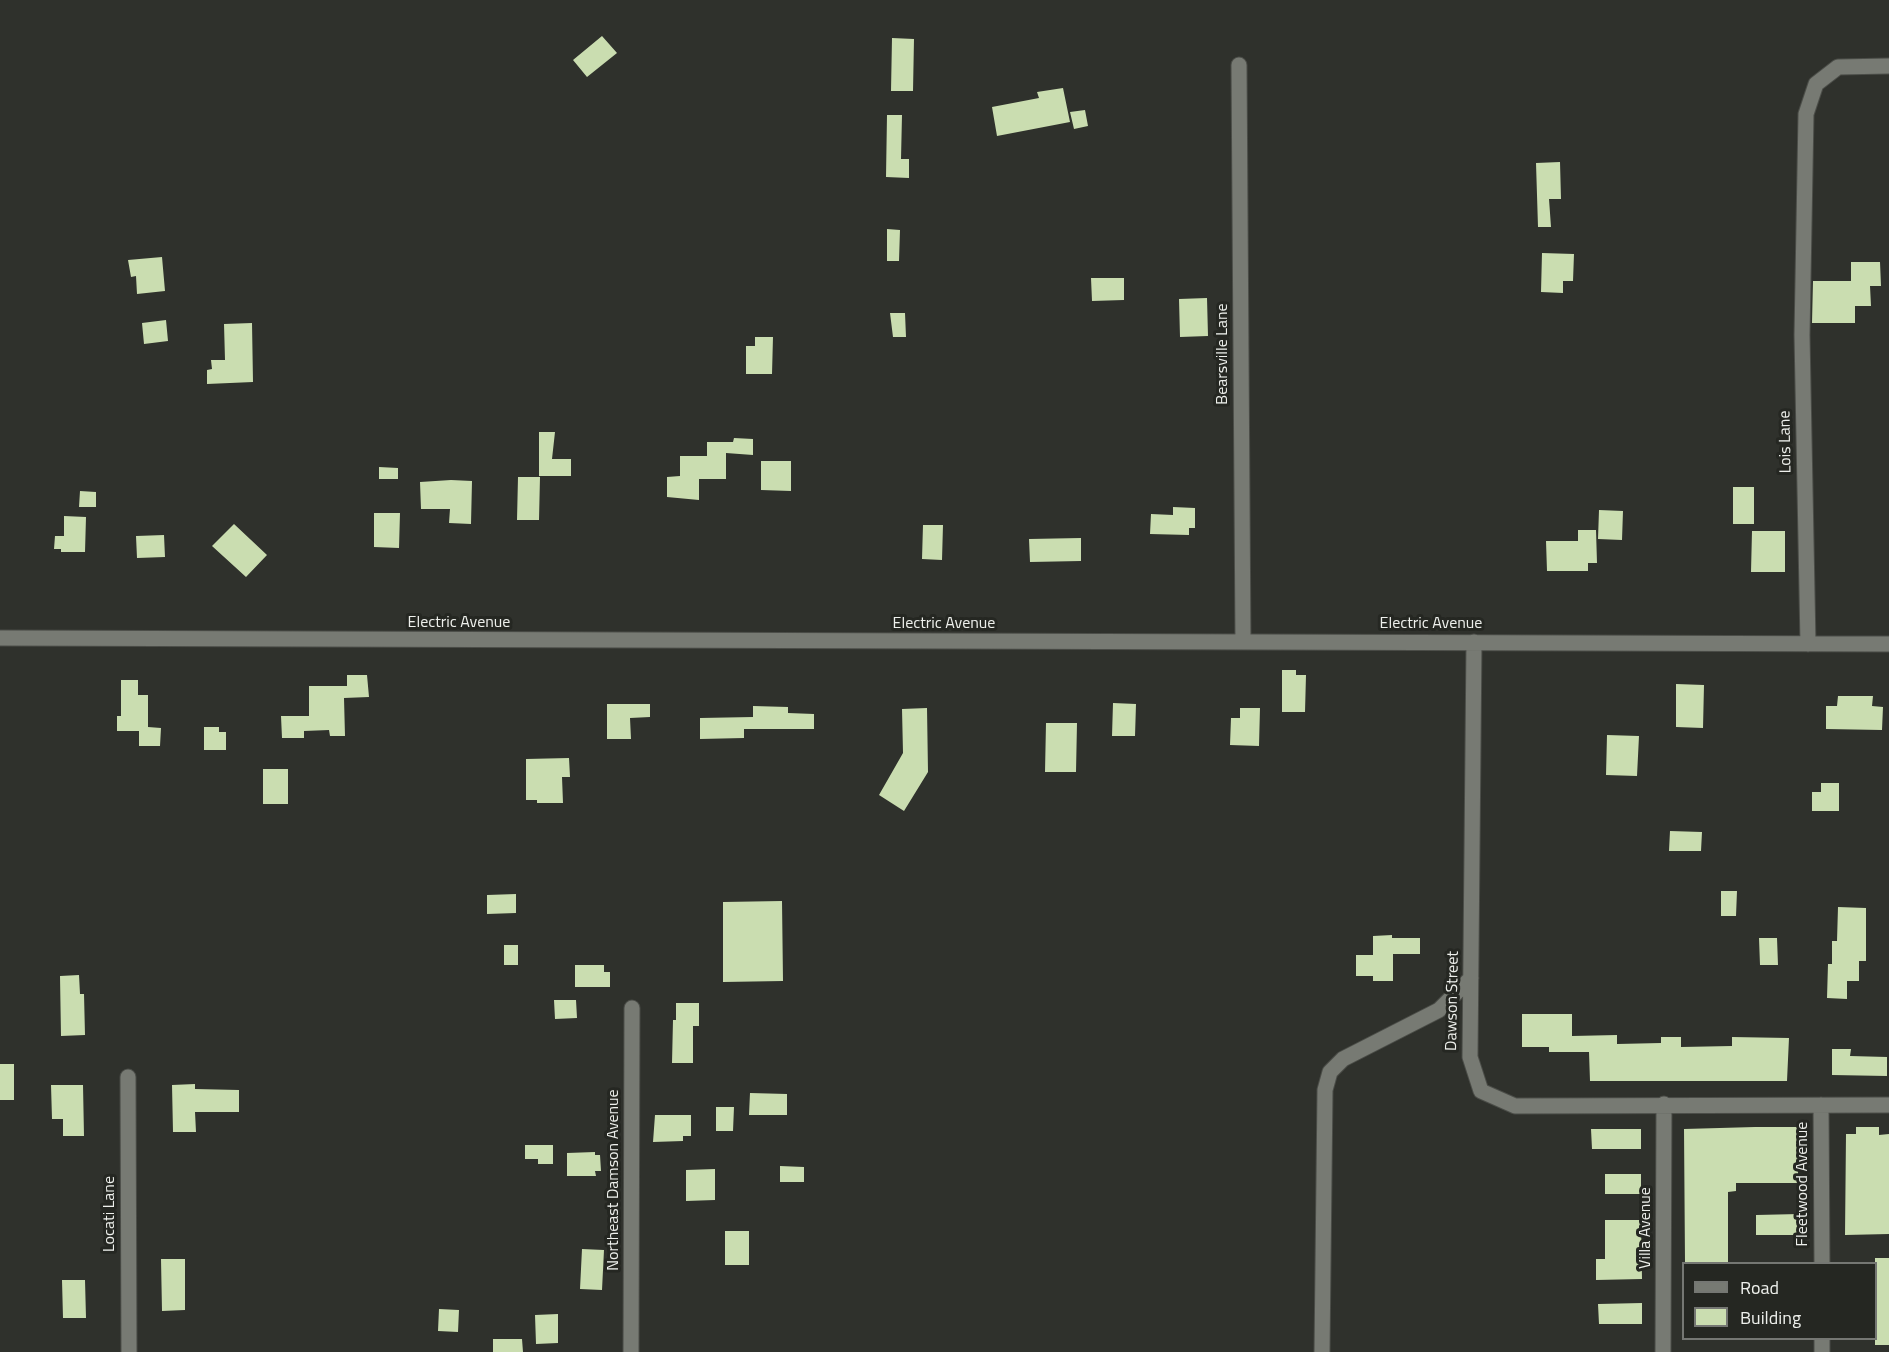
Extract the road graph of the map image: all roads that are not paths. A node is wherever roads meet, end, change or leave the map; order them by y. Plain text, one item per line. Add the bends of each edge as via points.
1 (1239, 65) dead end
2 (1889, 66) edge
3 (0, 638) edge
4 (1243, 642) junction
5 (1474, 642) junction
6 (1808, 644) junction
7 (1889, 644) edge
8 (1472, 978) junction
9 (632, 1008) dead end
10 (128, 1077) dead end
11 (1664, 1104) junction
12 (1821, 1105) junction
13 (1889, 1105) edge
14 (1822, 1262) edge
15 (129, 1352) edge
16 (631, 1352) edge
17 (1322, 1352) edge
18 (1663, 1352) edge

1 - 4 street, Bearsville Lane
2 - 6 street, Lois Lane via 1839,67 1816,84 1806,114 1802,335
3 - 4 street, Electric Avenue
4 - 5 street, Electric Avenue
5 - 6 street, Electric Avenue
5 - 8 street, Dawson Street
6 - 7 street, Electric Avenue
8 - 11 street, Dawson Street via 1470,1057 1481,1091 1515,1106
8 - 17 street via 1439,1010 1343,1059 1330,1072 1325,1090
9 - 16 street, Northeast Damson Avenue
10 - 15 street, Locati Lane
11 - 12 street, Dawson Street
11 - 18 street, Villa Avenue
12 - 13 street, Dawson Street
12 - 14 street, Fleetwood Avenue

